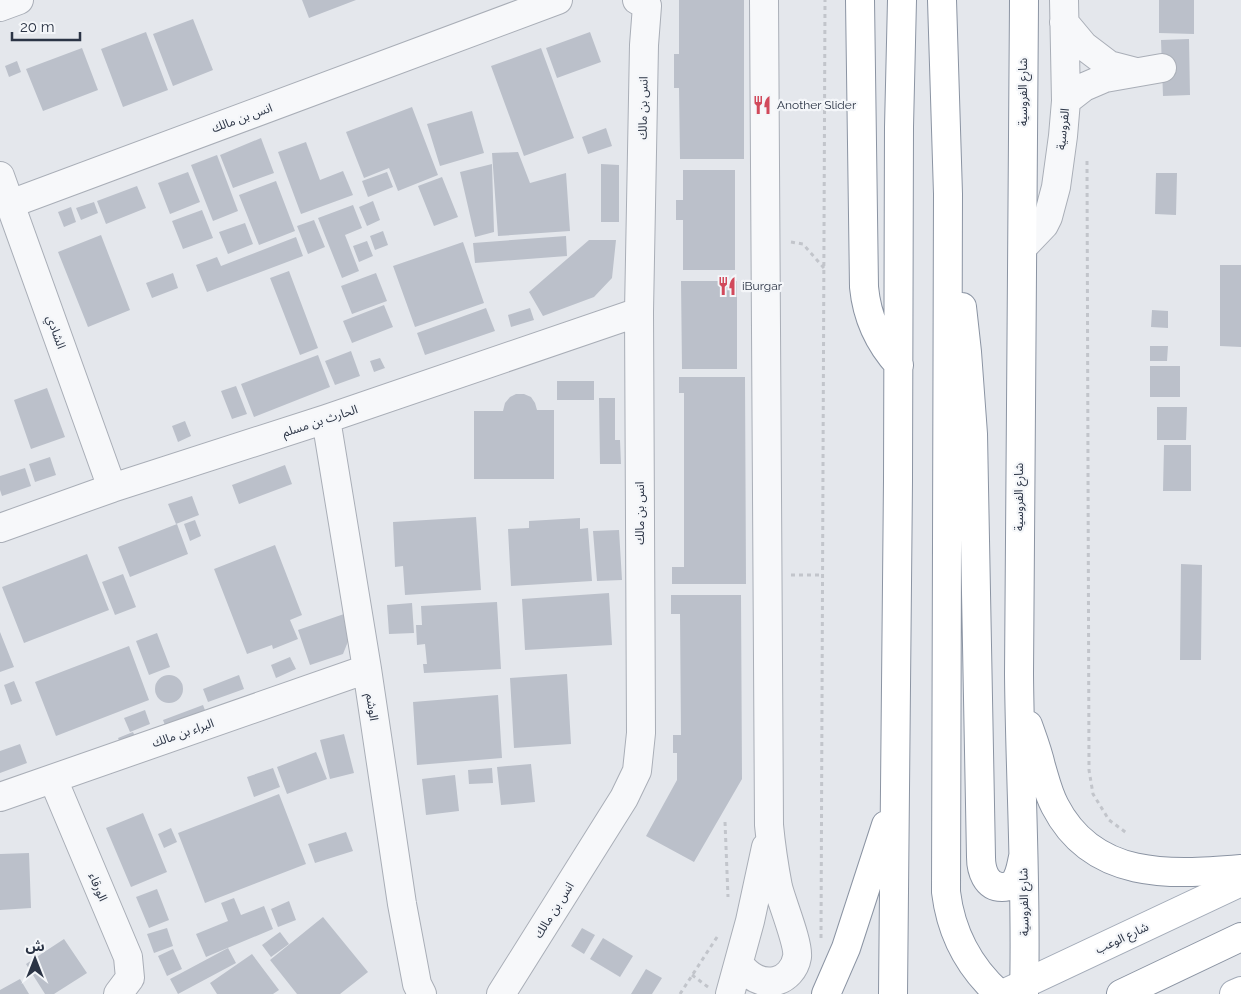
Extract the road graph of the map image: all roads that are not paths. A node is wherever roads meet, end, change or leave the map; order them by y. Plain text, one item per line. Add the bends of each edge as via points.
1 (558, 0) edge
2 (764, 0) edge
3 (860, 0) edge
4 (902, 0) edge
5 (942, 0) edge
6 (1024, 0) edge
7 (644, 2) edge
8 (1064, 11) edge
9 (1066, 101) junction
10 (0, 176) edge
11 (948, 194) junction
12 (10, 204) junction
13 (1023, 248) junction
14 (640, 312) junction
15 (899, 365) junction
16 (326, 420) junction
17 (112, 488) junction
18 (0, 528) edge
19 (366, 669) junction
20 (1020, 699) junction
21 (53, 778) junction
22 (0, 797) edge
23 (894, 800) junction
24 (769, 825) junction
25 (1023, 857) junction
26 (1241, 869) edge
27 (1241, 882) edge
28 (1241, 937) edge
29 (739, 964) junction
30 (1241, 991) edge
31 (1017, 992) edge
32 (118, 994) edge
33 (422, 994) edge
34 (501, 994) edge
35 (730, 994) edge
36 (826, 994) edge
37 (893, 994) edge
38 (999, 994) edge
39 (1121, 994) edge
40 (1234, 994) edge

1 - 12 street, انس بن مالك
2 - 24 street
3 - 15 main road via 864,287 874,330
4 - 15 main road
5 - 11 main road
6 - 13 main road, شارع الفروسية
7 - 14 street, انس بن مالك
8 - 9 street, الفروسية
8 - 9 street via 1084,46 1110,65 1149,70 1105,78 1084,87
9 - 13 street, الفروسية via 1064,136 1053,201 1044,225
10 - 12 street, الشادي
11 - 25 main road via 971,392 981,857 984,875 997,886 1009,886 1018,876
11 - 38 main road via 946,892 960,944 974,967
12 - 17 street, الشادي
13 - 20 main road, شارع الفروسية
14 - 16 street, الحارث بن مسلم
14 - 34 street, انس بن مالك via 640,733 637,771 624,798
15 - 23 main road
16 - 17 street, الحارث بن مسلم
16 - 19 street, الوشم
17 - 18 street, الحارث بن مسلم
19 - 21 street, البراء بن مالك
19 - 33 street, الوشم via 402,904 417,984
20 - 25 main road, شارع الفروسية
20 - 26 main road via 1055,807 1072,831 1089,846 1115,862 1154,872
21 - 22 street, البراء بن مالك
21 - 32 street, الورقاء via 128,957 130,978
23 - 36 main road via 846,948
23 - 37 main road
24 - 29 street
24 - 29 street via 778,887 797,947 797,958 786,976 776,981 755,979
25 - 31 main road, شارع الفروسية via 1025,938
27 - 31 main road, شارع الوعب
28 - 39 main road
29 - 35 street
30 - 40 main road

